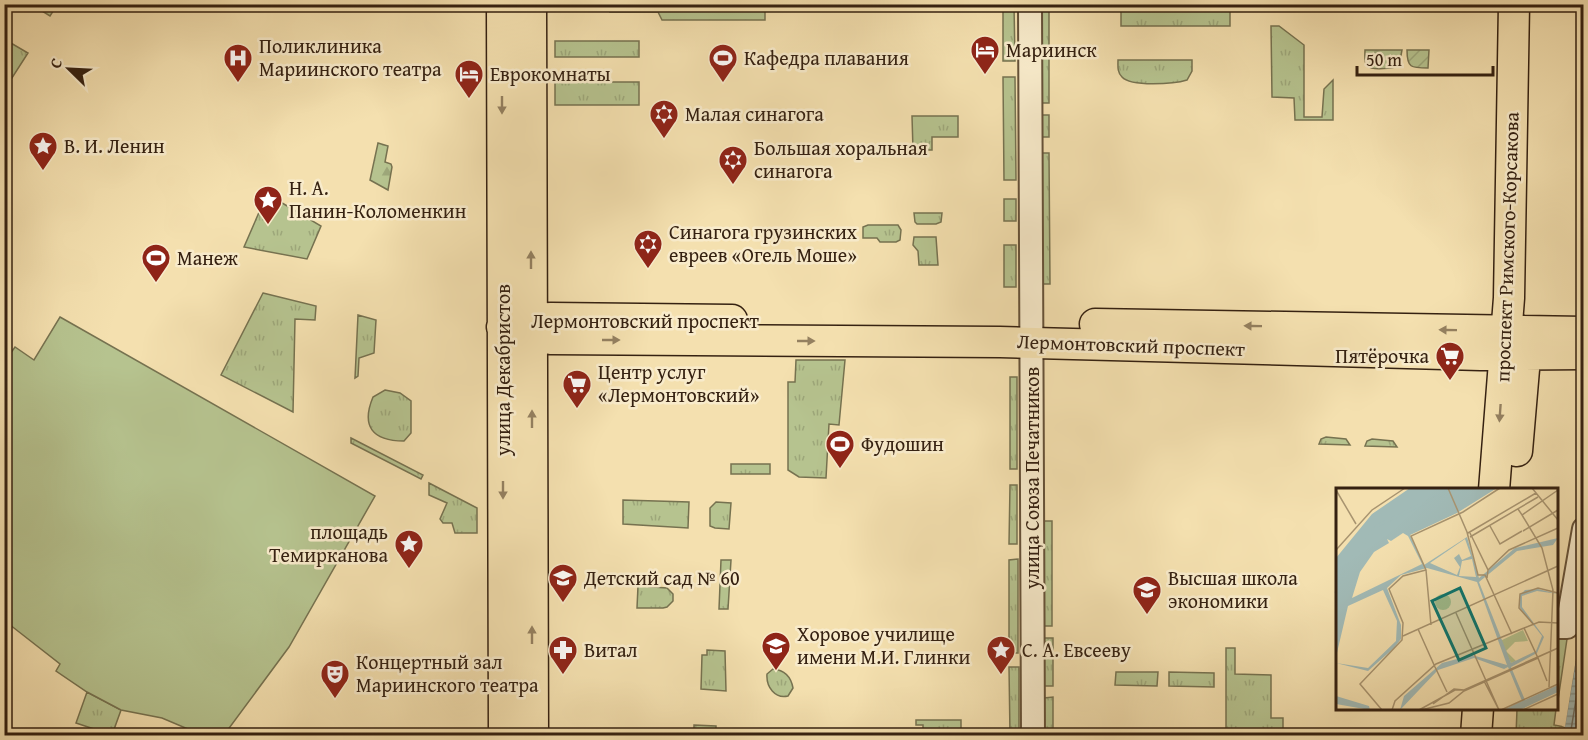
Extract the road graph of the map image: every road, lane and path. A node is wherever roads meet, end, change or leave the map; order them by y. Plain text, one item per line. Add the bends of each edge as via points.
1 (502, 4) edge
2 (531, 4) edge
3 (1030, 4) edge
4 (1514, 4) edge
5 (1534, 4) edge
6 (502, 327) junction
7 (532, 327) junction
8 (1584, 332) edge
9 (1031, 333) junction
10 (1516, 343) junction
11 (1584, 354) edge
12 (1494, 488) edge
13 (1514, 488) edge
14 (1584, 529) edge
15 (1558, 627) edge
16 (1478, 710) edge
17 (1497, 710) edge
18 (504, 735) edge
19 (533, 735) edge
20 (1033, 735) edge
21 (1476, 735) edge
22 (1496, 735) edge

1 -> 6 main road, улица Декабристов
7 -> 2 main road, улица Декабристов
3 - 9 street, улица Союза Печатников
4 - 10 main road, проспект Римского-Корсакова via 1509,286
5 - 10 main road, проспект Римского-Корсакова via 1530,293
6 - 7 main road, Лермонтовский проспект
6 -> 18 main road, улица Декабристов
7 - 9 main road, Лермонтовский проспект via 551,339
19 -> 7 main road, улица Декабристов
8 - 10 main road, Лермонтовский проспект
9 - 10 main road, Лермонтовский проспект
9 - 20 street, улица Союза Печатников
10 - 11 main road, Лермонтовский проспект
10 -> 12 main road, проспект Римского-Корсакова
10 - 13 main road, проспект Римского-Корсакова
14 - 15 street via 1567,627
16 - 21 main road
17 - 22 main road

